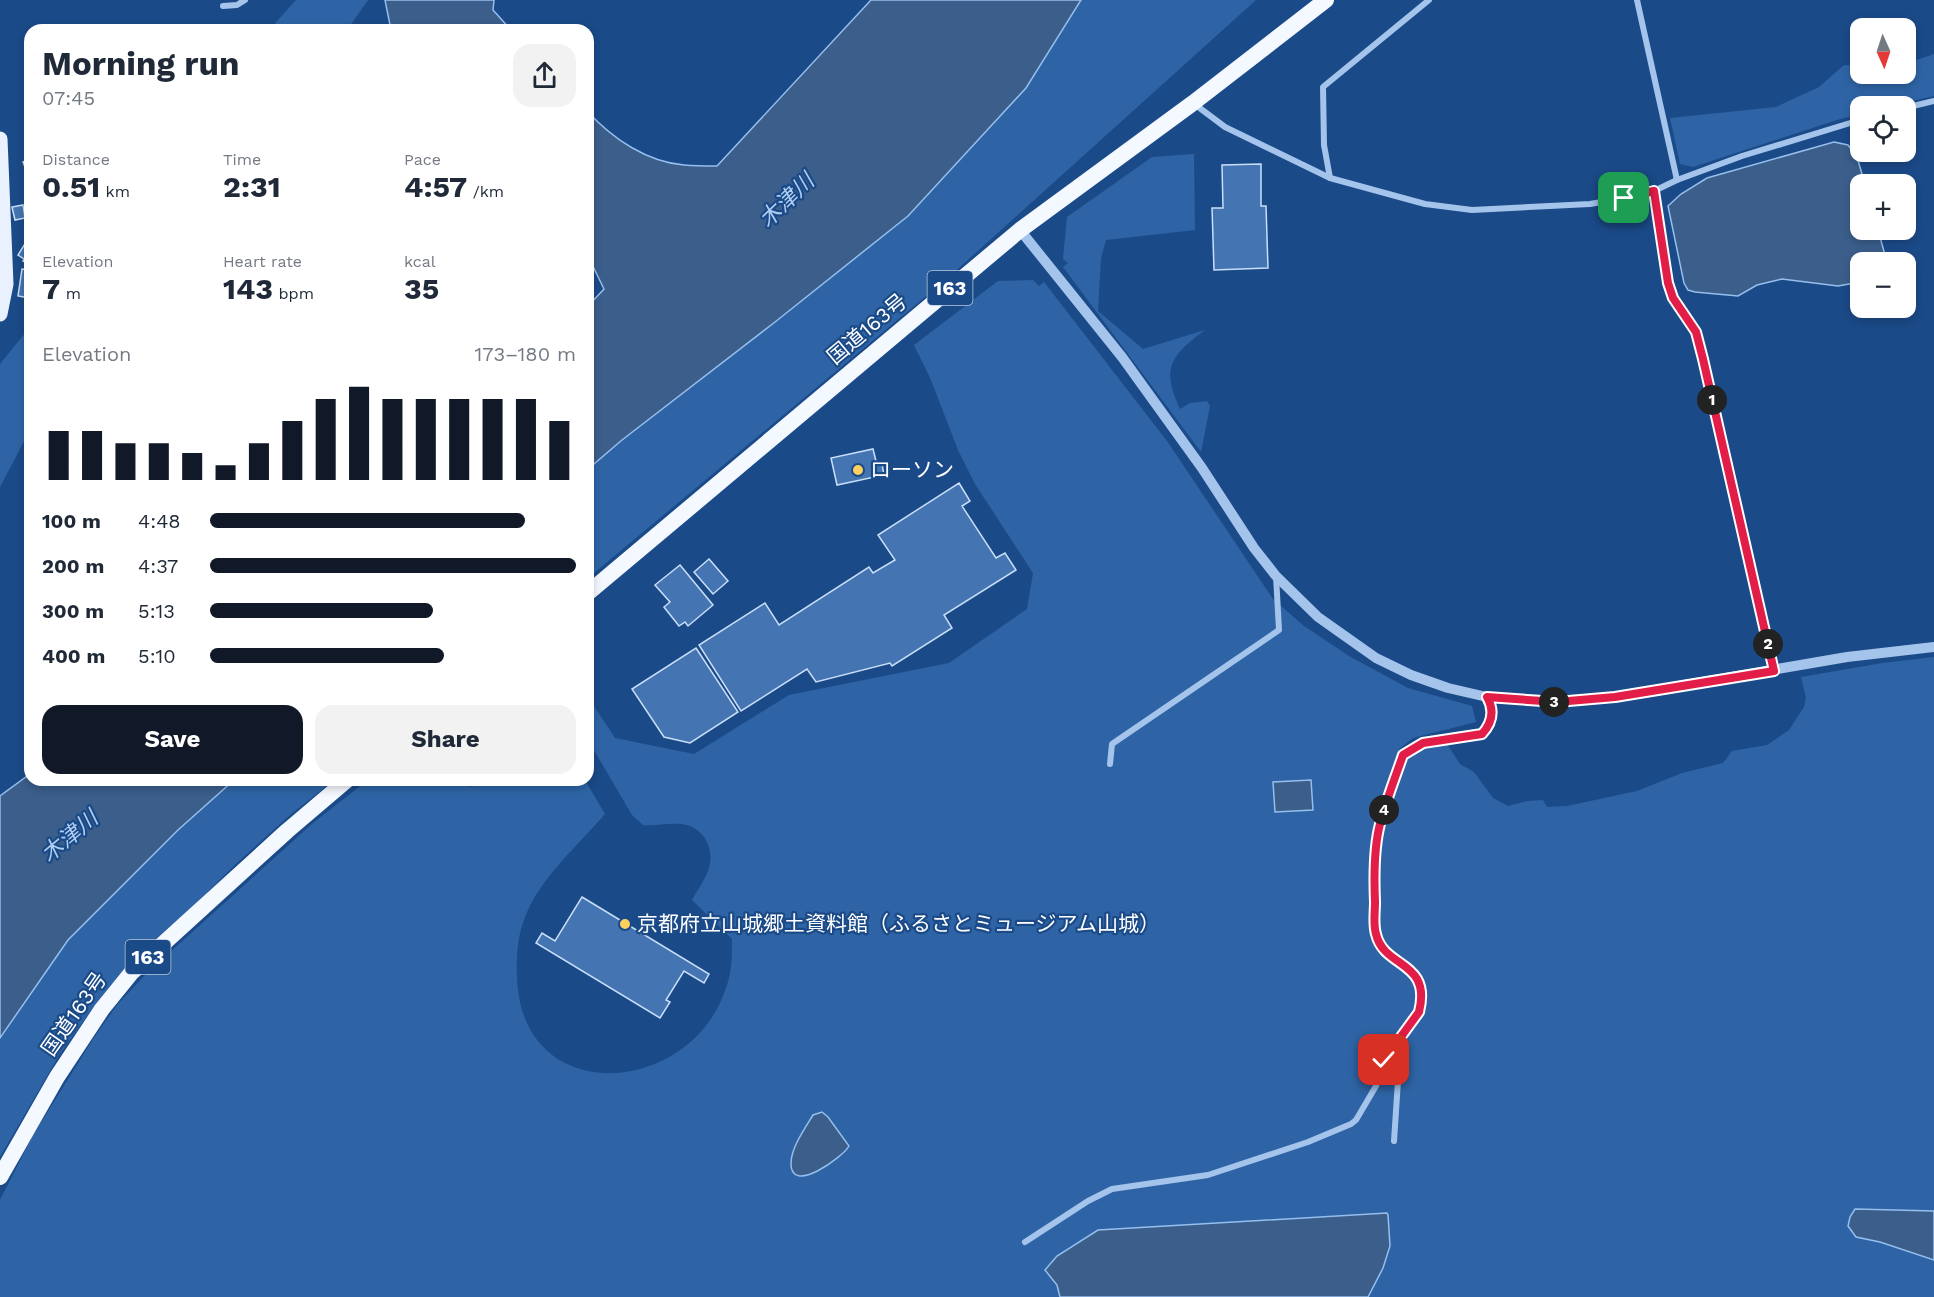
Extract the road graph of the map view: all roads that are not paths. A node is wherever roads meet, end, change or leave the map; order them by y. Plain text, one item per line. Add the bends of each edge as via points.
1 (245, 0) edge
2 (1326, 0) edge
3 (1430, 0) edge
4 (1636, 0) edge
5 (223, 6) dead end
6 (1934, 101) edge
7 (1193, 102) junction
8 (1916, 105) edge
9 (1850, 123) edge
10 (0, 139) edge
11 (1330, 178) junction
12 (1677, 180) junction
13 (1654, 191) junction
14 (1020, 230) junction
15 (0, 314) edge
16 (1276, 576) junction
17 (594, 588) edge
18 (1934, 647) edge
19 (1774, 671) junction
20 (1487, 697) junction
21 (1110, 764) dead end
22 (340, 786) edge
23 (1401, 1036) junction
24 (1394, 1141) dead end
25 (0, 1177) edge
26 (1025, 1242) dead end

1 - 5 street via 237,6
2 - 7 highway, 国道163号 / 163
3 - 11 street via 1323,87 1324,145
4 - 12 street
6 - 8 street
7 - 11 street via 1225,127
7 - 14 highway, 国道163号 / 163
9 - 12 street
10 - 15 main road via 6,284
11 - 13 street via 1425,204 1472,210 1590,204
12 - 13 street
13 - 19 street via 1668,283 1673,298 1696,332
14 - 16 street via 1122,357
14 - 17 highway, 国道163号 / 163
16 - 20 street via 1318,618 1376,658 1439,685
16 - 21 street via 1279,630 1112,744
18 - 19 street via 1847,657
19 - 20 street via 1615,697 1557,702
20 - 23 street via 1492,715 1482,734 1423,743 1403,755 1379,826 1374,881 1376,934 1386,952 1413,973 1422,995 1419,1012
22 - 25 highway, 国道163号 / 163 via 132,972 57,1077
23 - 24 street
23 - 26 street via 1351,1124 1208,1174 1112,1189

